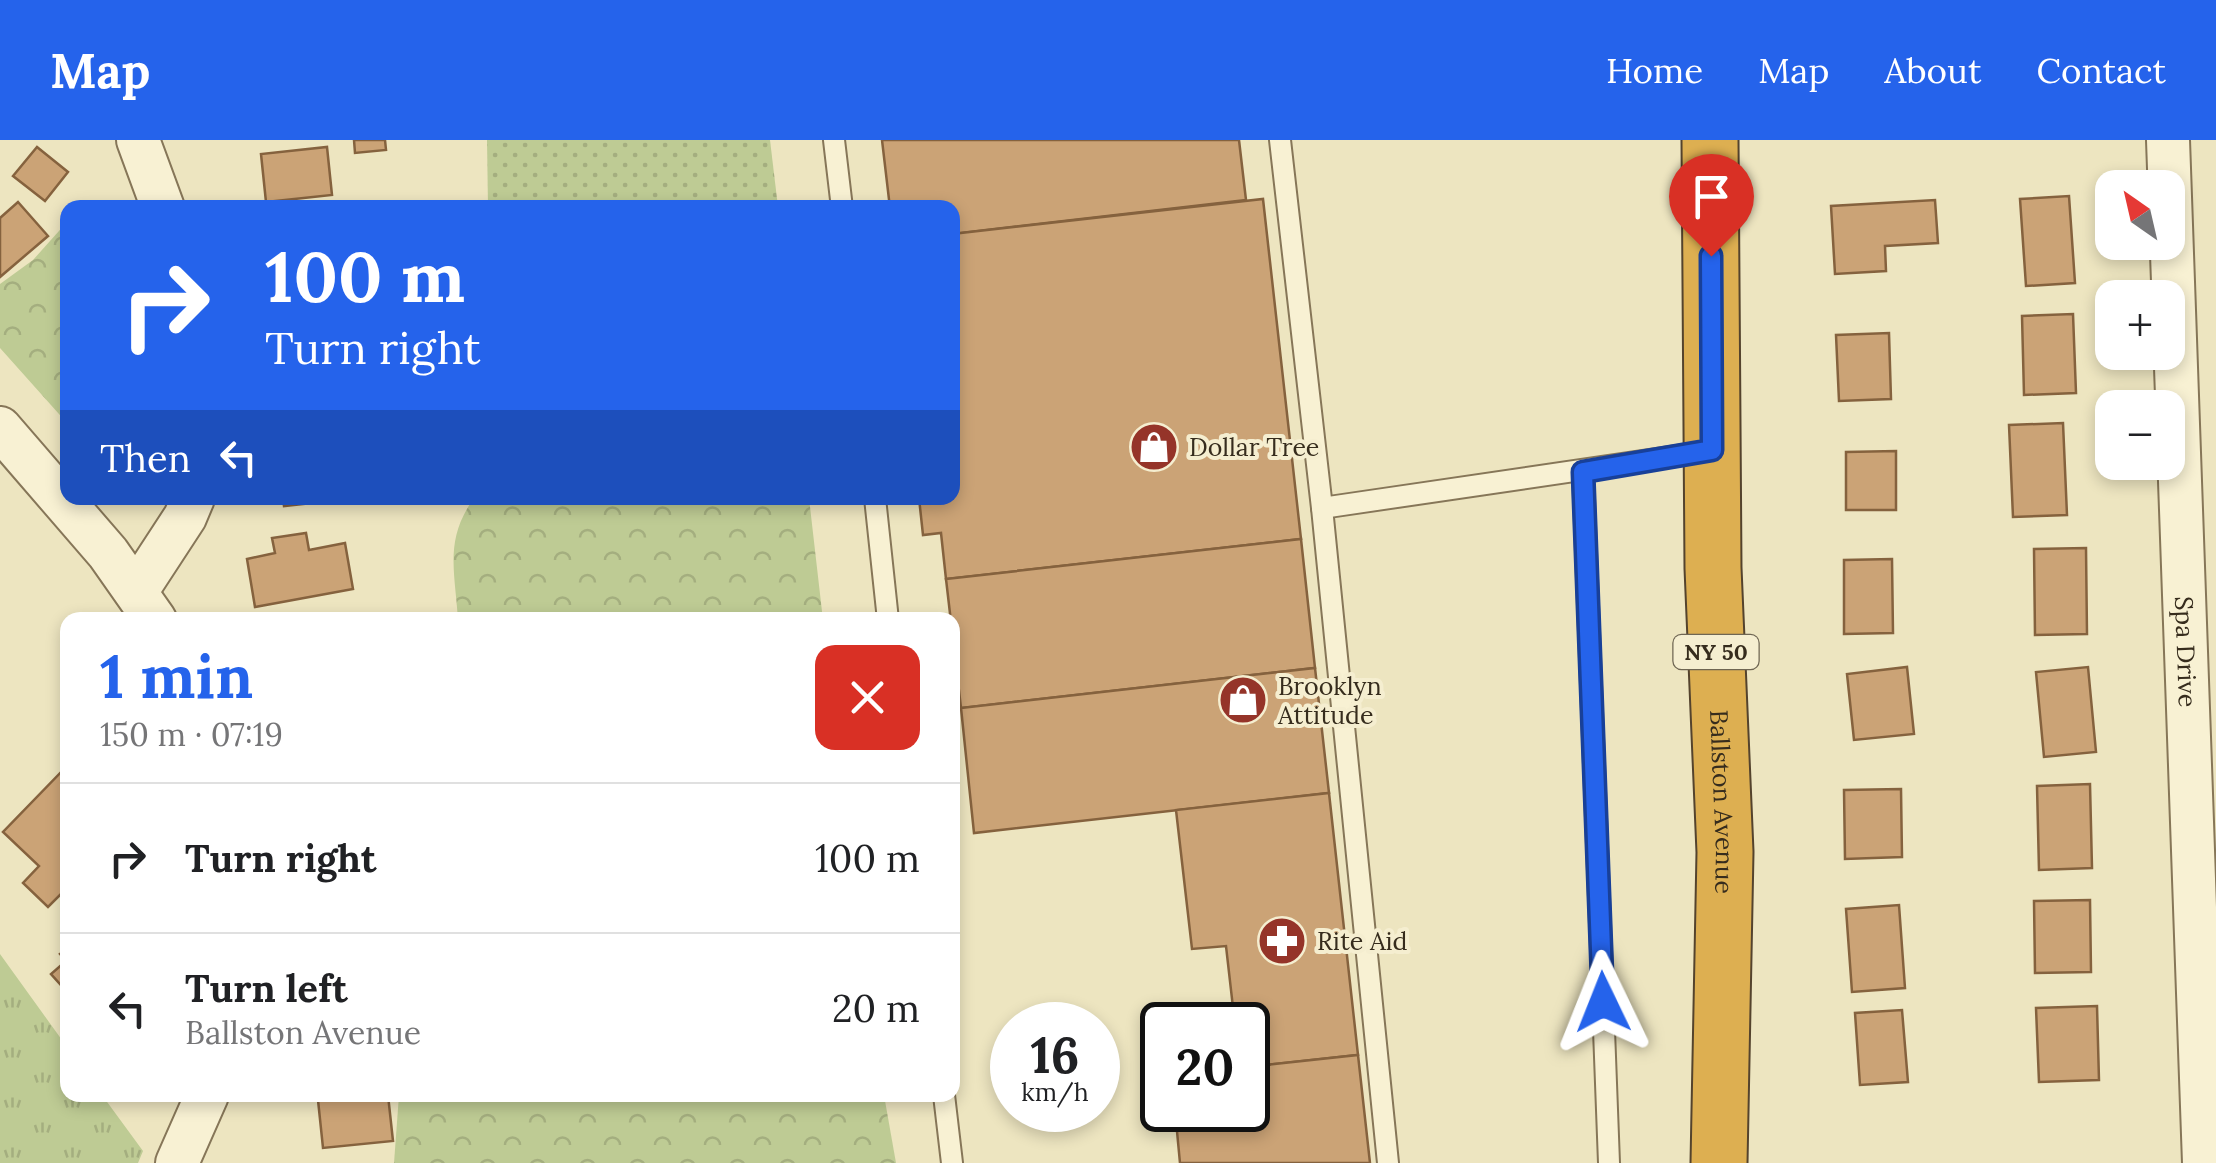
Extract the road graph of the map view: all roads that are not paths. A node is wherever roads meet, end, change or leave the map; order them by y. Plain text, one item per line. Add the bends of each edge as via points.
1 (138, 140) edge
2 (834, 140) edge
3 (1280, 140) edge
4 (1710, 140) edge
5 (2168, 140) edge
6 (161, 200) edge
7 (841, 200) edge
8 (0, 428) edge
9 (1712, 450) junction
10 (1583, 472) junction
11 (60, 497) edge
12 (67, 505) edge
13 (190, 505) edge
14 (875, 505) edge
15 (1322, 508) junction
16 (146, 606) edge
17 (887, 612) edge
18 (203, 1102) edge
19 (945, 1102) edge
20 (177, 1163) edge
21 (952, 1163) edge
22 (1388, 1163) edge
23 (1608, 1163) edge
24 (1719, 1163) edge
25 (2204, 1163) edge

1 - 6 street
2 - 7 lane
3 - 15 lane
4 - 9 highway, Ballston Avenue / NY 50
5 - 25 street, Spa Drive
8 - 11 street
9 - 10 lane
9 - 24 highway, Ballston Avenue / NY 50 via 1725,852
10 - 15 lane
10 - 23 lane
12 - 16 street
13 - 16 street
14 - 17 lane
15 - 22 lane
18 - 20 street
19 - 21 lane

